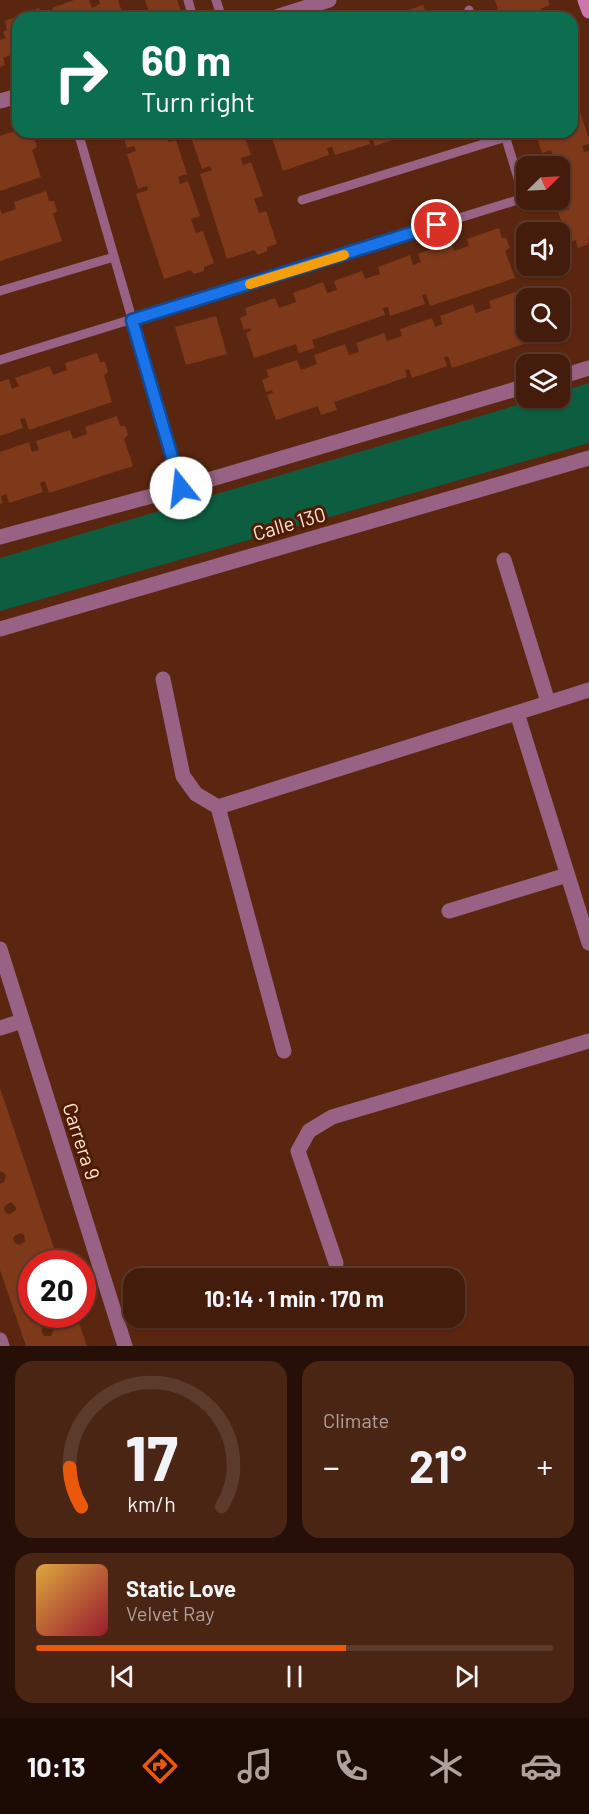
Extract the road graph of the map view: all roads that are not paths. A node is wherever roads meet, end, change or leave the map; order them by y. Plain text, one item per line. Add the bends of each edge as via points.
1 (329, 0) edge
2 (585, 0) edge
3 (589, 11) edge
4 (292, 12) edge
5 (80, 138) edge
6 (493, 138) edge
7 (506, 138) edge
8 (302, 200) dead end
9 (114, 257) junction
10 (0, 291) edge
11 (132, 320) junction
12 (0, 360) edge
13 (589, 368) edge
14 (570, 374) edge
15 (516, 389) edge
16 (589, 458) edge
17 (181, 488) junction
18 (0, 537) edge
19 (504, 560) dead end
20 (0, 629) edge
21 (163, 679) dead end
22 (589, 690) edge
23 (548, 702) junction
24 (517, 713) junction
25 (218, 807) junction
26 (567, 875) junction
27 (449, 910) dead end
28 (589, 943) edge
29 (0, 949) edge
30 (22, 1021) junction
31 (0, 1028) edge
32 (589, 1041) edge
33 (284, 1051) dead end
34 (336, 1263) dead end
35 (0, 1340) edge
36 (2, 1346) edge
37 (125, 1346) edge

1 - 4 street
2 - 3 street
5 - 9 lane
6 - 8 lane
7 - 11 lane via 524,198
9 - 10 lane
9 - 11 lane
11 - 12 lane
11 - 17 lane
13 - 14 street
15 - 17 street
16 - 20 street, Calle 130
17 - 18 street
19 - 23 street
21 - 25 street via 183,776 195,794
22 - 23 street
23 - 24 street
24 - 25 street
24 - 26 street
25 - 33 street
26 - 27 street
26 - 28 street
29 - 30 street, Carrera 9
30 - 31 street
30 - 37 street, Carrera 9
32 - 34 street via 332,1117 309,1131 298,1151
35 - 36 street

